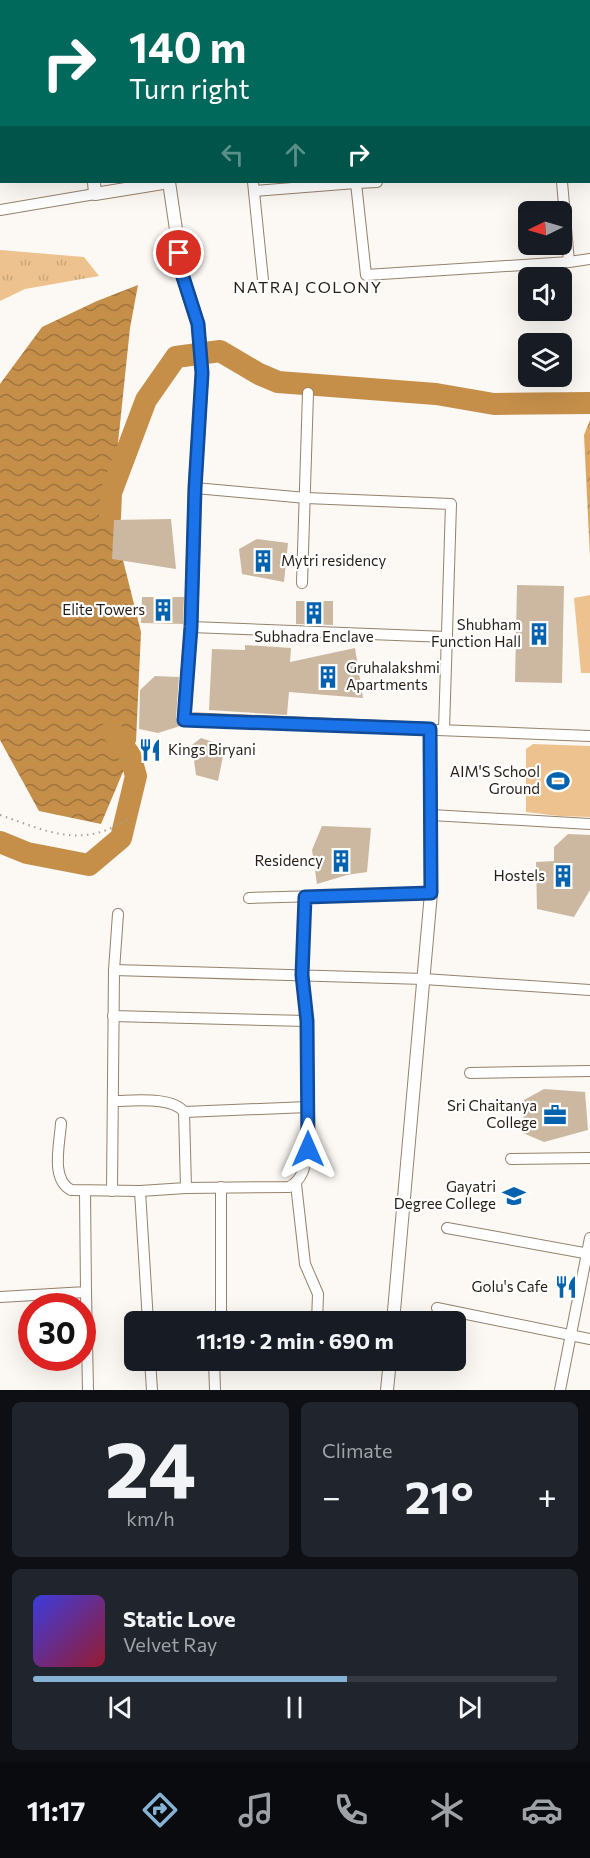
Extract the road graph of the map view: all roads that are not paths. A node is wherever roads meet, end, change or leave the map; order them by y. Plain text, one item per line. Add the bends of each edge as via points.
1 (156, 183) edge
2 (169, 183) edge
3 (356, 183) joint
4 (562, 183) edge
5 (253, 186) edge
6 (94, 188) edge
7 (0, 210) edge
8 (590, 259) edge
9 (570, 262) junction
10 (263, 280) dead end
11 (308, 393) dead end
12 (195, 488) junction
13 (306, 498) junction
14 (302, 583) dead end
15 (191, 627) junction
16 (447, 637) junction
17 (430, 729) junction
18 (444, 730) junction
19 (590, 736) edge
20 (431, 815) junction
21 (590, 824) edge
22 (431, 893) junction
23 (305, 897) junction
24 (249, 898) dead end
25 (118, 914) dead end
26 (114, 970) junction
27 (302, 975) junction
28 (424, 979) junction
29 (590, 990) edge
30 (113, 1016) junction
31 (307, 1021) junction
32 (590, 1071) edge
33 (470, 1073) dead end
34 (113, 1101) junction
35 (308, 1107) junction
36 (184, 1112) junction
37 (62, 1123) dead end
38 (590, 1158) edge
39 (511, 1159) dead end
40 (296, 1184) junction
41 (221, 1186) junction
42 (186, 1188) junction
43 (112, 1191) junction
44 (140, 1191) junction
45 (86, 1192) junction
46 (447, 1227) dead end
47 (590, 1238) edge
48 (589, 1254) edge
49 (86, 1292) junction
50 (0, 1297) edge
51 (436, 1308) dead end
52 (147, 1311) edge
53 (220, 1311) edge
54 (317, 1311) edge
55 (394, 1311) edge
56 (571, 1336) junction
57 (590, 1339) edge
58 (151, 1371) edge
59 (214, 1371) edge
60 (389, 1371) edge
61 (88, 1390) edge
62 (153, 1390) edge
63 (214, 1390) edge
64 (387, 1390) edge
65 (560, 1390) edge

1 - 6 street
2 - 12 street via 183,277 198,324 202,373
3 - 5 street
3 - 9 street via 366,275
4 - 9 street
5 - 10 street
6 - 7 street
8 - 9 street
11 - 13 street
12 - 13 street
12 - 15 street
13 - 14 street
13 - 16 street via 451,504
15 - 16 street
15 - 17 street via 184,720
16 - 18 street
17 - 18 street
17 - 20 street
18 - 19 street
20 - 21 street
20 - 22 street
22 - 23 street
22 - 28 street
23 - 24 street
23 - 27 street
25 - 26 street
26 - 27 street
26 - 30 street
27 - 28 street
27 - 31 street
28 - 29 street
28 - 55 street
30 - 31 street
30 - 34 street
31 - 35 street
32 - 33 street
34 - 36 street via 168,1101
34 - 43 street
35 - 36 street
35 - 40 street via 308,1149
36 - 42 street
37 - 45 street via 60,1178 71,1190
38 - 39 street
40 - 41 street via 279,1188
40 - 54 street via 305,1264 318,1294
41 - 42 street
41 - 53 street
42 - 44 street
43 - 44 street
43 - 45 street
44 - 52 street
45 - 49 street
46 - 48 street
47 - 48 street
48 - 56 street
49 - 50 street
49 - 61 street
51 - 56 street
56 - 57 street
56 - 65 street
58 - 62 street
59 - 63 street
60 - 64 street

